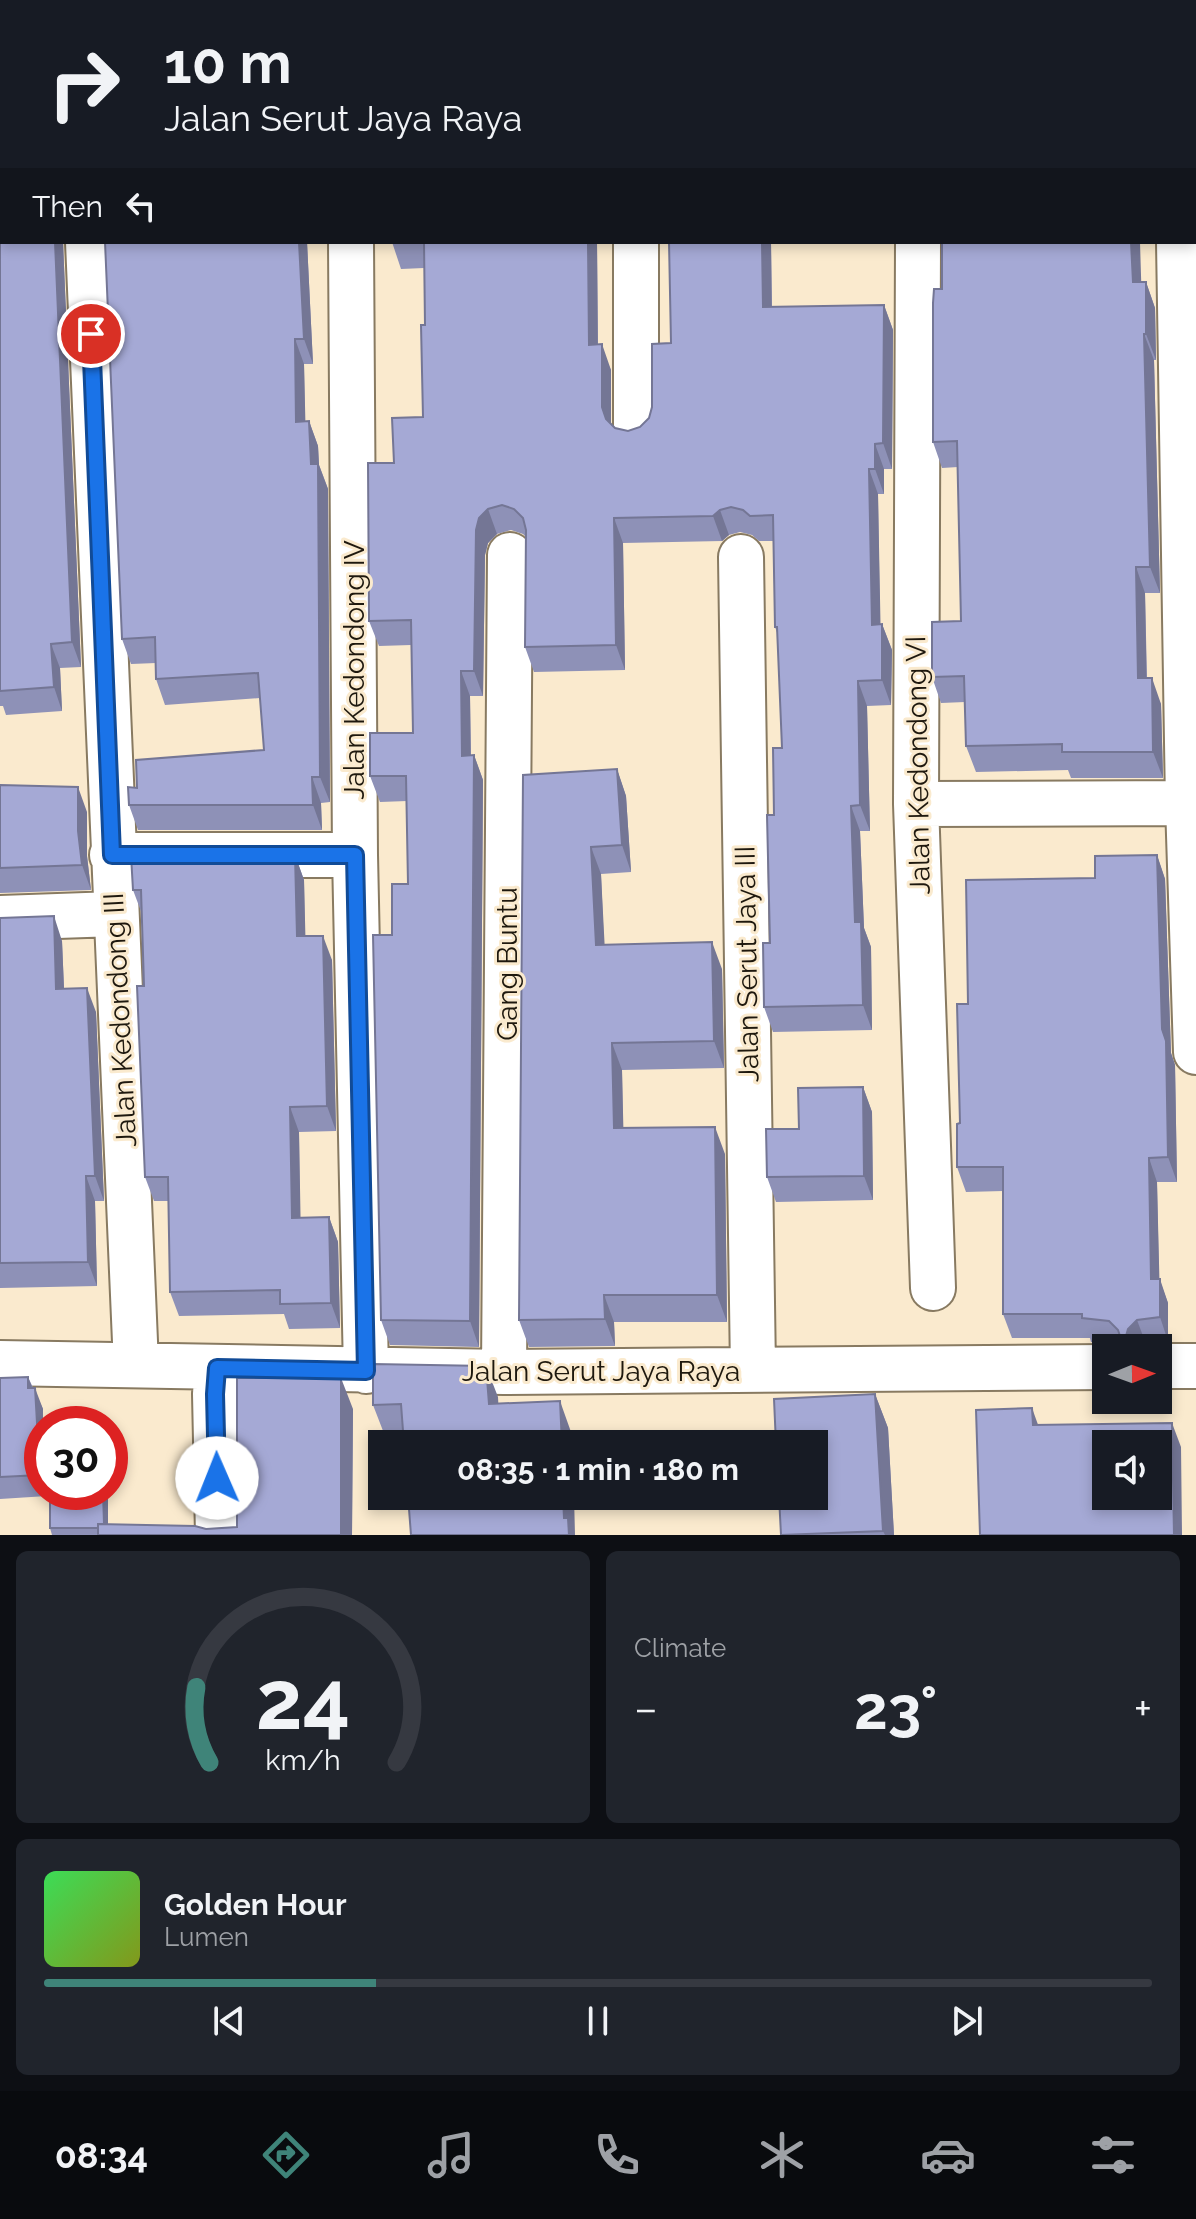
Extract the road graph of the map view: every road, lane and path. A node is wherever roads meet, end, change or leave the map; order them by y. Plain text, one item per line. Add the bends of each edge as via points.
1 (88, 244) edge
2 (351, 244) edge
3 (636, 244) edge
4 (918, 244) edge
5 (1179, 244) edge
6 (636, 431) edge
7 (510, 555) dead end
8 (741, 557) dead end
9 (916, 804) junction
10 (1192, 804) edge
11 (112, 855) junction
12 (355, 855) junction
13 (115, 914) junction
14 (0, 918) edge
15 (1196, 1052) edge
16 (933, 1288) dead end
17 (0, 1363) edge
18 (136, 1365) junction
19 (1172, 1366) edge
20 (1196, 1366) edge
21 (1092, 1367) edge
22 (217, 1368) junction
23 (753, 1370) junction
24 (366, 1371) junction
25 (504, 1372) junction
26 (218, 1535) edge

1 - 11 street, Jalan Kedondong III
2 - 12 street, Jalan Kedondong IV
3 - 6 street
4 - 9 street, Jalan Kedondong VI
5 - 10 street
7 - 25 street, Gang Buntu
8 - 23 street, Jalan Serut Jaya III
9 - 10 street
9 - 16 street, Jalan Kedondong VI
10 - 15 street
11 - 12 street
11 - 13 street, Jalan Kedondong III
12 - 24 street, Jalan Kedondong IV
13 - 14 street
13 - 18 street, Jalan Kedondong III
17 - 18 street, Jalan Serut Jaya Raya
18 - 22 street, Jalan Serut Jaya Raya
19 - 20 street
21 - 23 street, Jalan Serut Jaya Raya
22 - 24 street, Jalan Serut Jaya Raya
22 - 26 street
23 - 25 street, Jalan Serut Jaya Raya
24 - 25 street, Jalan Serut Jaya Raya

